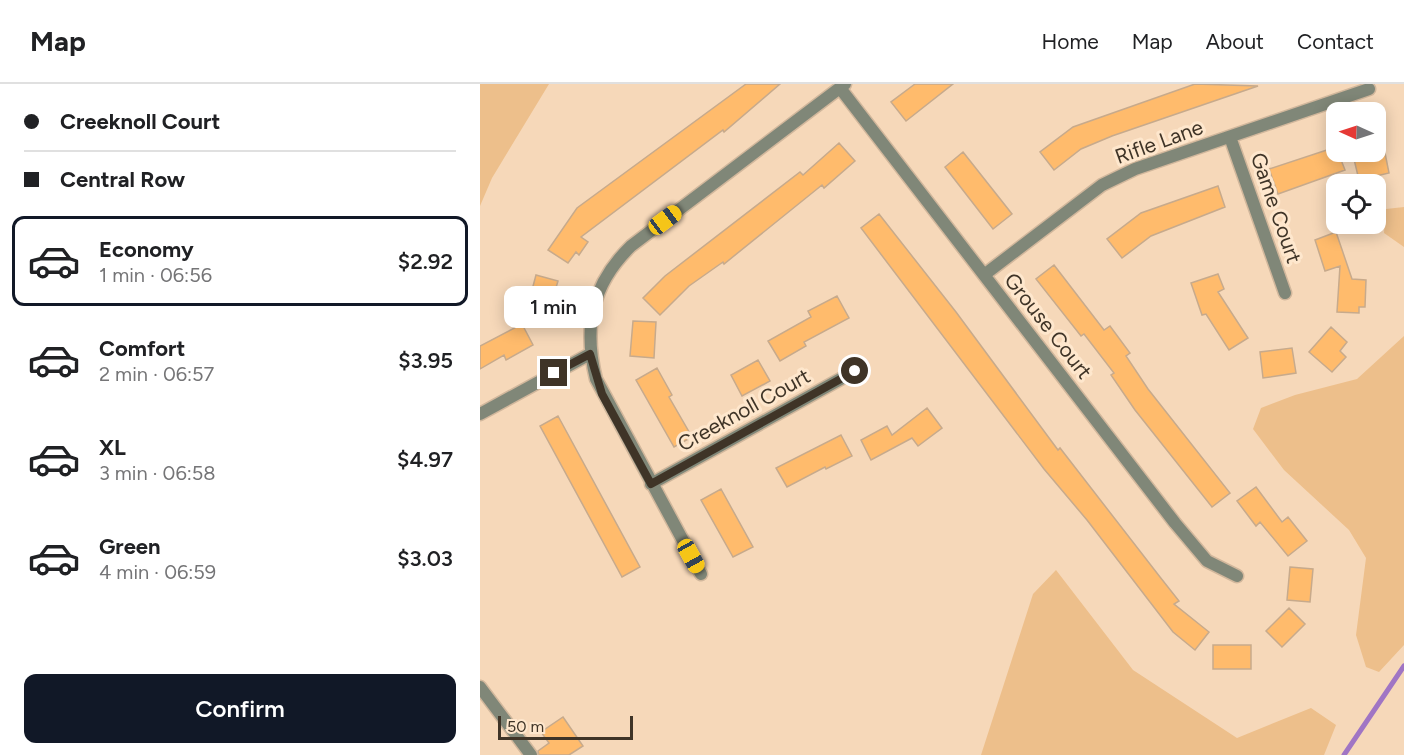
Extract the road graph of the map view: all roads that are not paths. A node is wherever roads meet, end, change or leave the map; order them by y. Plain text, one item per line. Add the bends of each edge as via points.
1 (843, 86) edge
2 (1369, 89) dead end
3 (1230, 137) junction
4 (984, 275) junction
5 (1285, 293) dead end
6 (590, 354) junction
7 (855, 371) dead end
8 (480, 414) edge
9 (651, 484) junction
10 (701, 574) dead end
11 (1237, 576) dead end
12 (480, 687) edge
13 (531, 755) edge

1 - 4 street, Grouse Court
1 - 6 street via 620,256 596,298 589,332
2 - 3 street, Rifle Lane
3 - 4 street, Rifle Lane via 1135,169 1102,185
3 - 5 street, Game Court
4 - 11 street, Grouse Court via 1207,561
6 - 8 street
6 - 9 street via 602,394
7 - 9 street, Creeknoll Court
9 - 10 street
12 - 13 street

